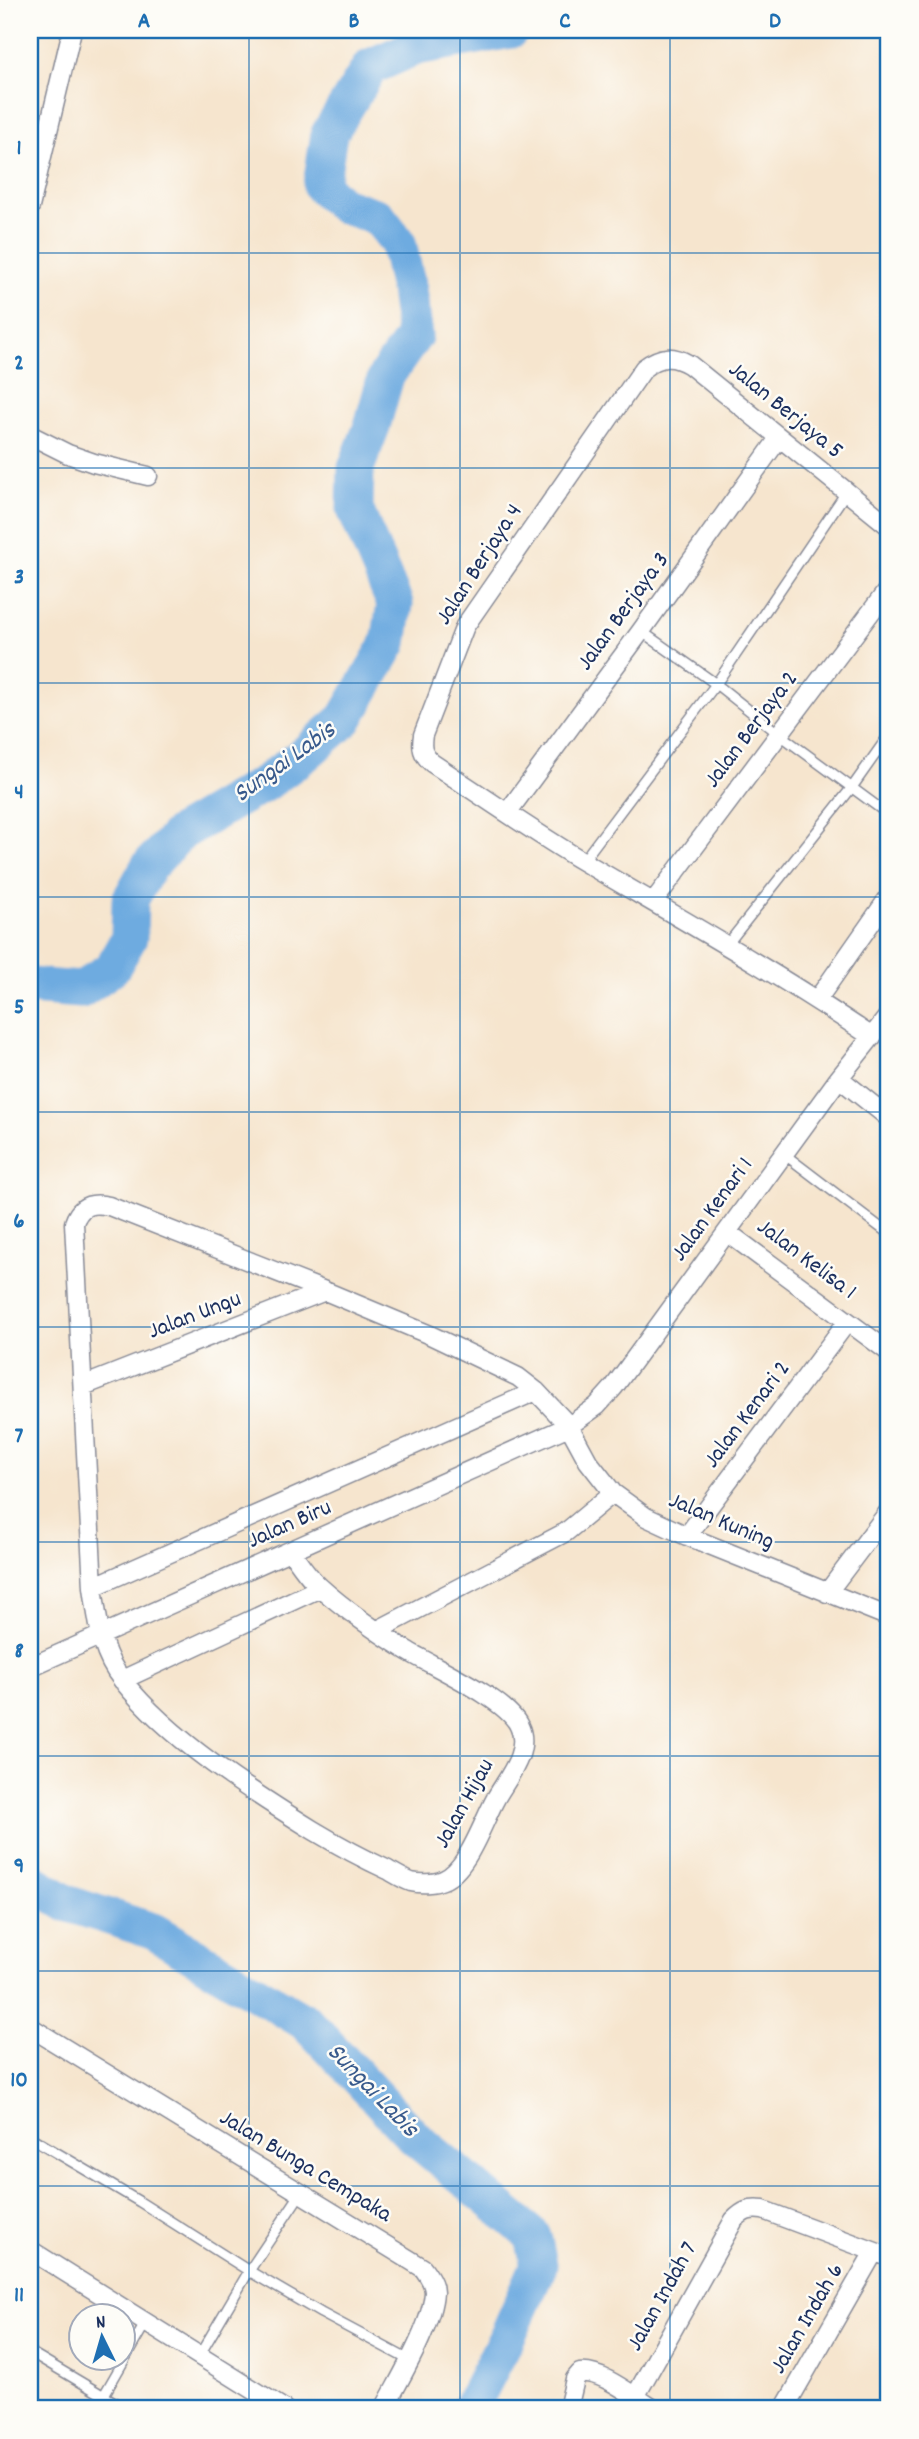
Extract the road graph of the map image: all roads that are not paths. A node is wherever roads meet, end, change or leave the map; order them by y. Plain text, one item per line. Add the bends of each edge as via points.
1 (72, 30) edge
2 (30, 207) edge
3 (644, 368) joint
4 (30, 435) edge
5 (779, 438) junction
6 (148, 476) dead end
7 (847, 491) junction
8 (889, 526) edge
9 (889, 588) edge
10 (642, 631) junction
11 (716, 684) junction
12 (779, 734) junction
13 (889, 735) edge
14 (853, 786) junction
15 (507, 813) junction
16 (889, 815) edge
17 (583, 861) junction
18 (889, 897) edge
19 (654, 901) junction
20 (726, 946) junction
21 (817, 1000) junction
22 (889, 1015) edge
23 (872, 1037) junction
24 (839, 1078) junction
25 (889, 1118) edge
26 (784, 1154) junction
27 (727, 1232) junction
28 (889, 1234) edge
29 (325, 1291) junction
30 (847, 1322) junction
31 (889, 1352) edge
32 (83, 1386) junction
33 (536, 1391) junction
34 (569, 1426) junction
35 (613, 1493) junction
36 (889, 1511) edge
37 (687, 1536) junction
38 (291, 1551) junction
39 (93, 1587) junction
40 (320, 1588) junction
41 (827, 1593) junction
42 (889, 1617) edge
43 (378, 1630) junction
44 (100, 1635) junction
45 (30, 1667) edge
46 (122, 1680) junction
47 (31, 2029) edge
48 (30, 2137) edge
49 (301, 2193) junction
50 (30, 2249) edge
51 (881, 2255) edge
52 (249, 2271) junction
53 (146, 2322) junction
54 (30, 2352) edge
55 (199, 2356) junction
56 (409, 2360) junction
57 (103, 2395) junction
58 (635, 2397) junction
59 (96, 2409) edge
60 (126, 2409) edge
61 (284, 2409) edge
62 (384, 2409) edge
63 (568, 2409) edge
64 (654, 2409) edge
65 (784, 2409) edge

1 - 2 street
3 - 5 street, Jalan Berjaya 5 via 655,360 678,358
3 - 15 street, Jalan Berjaya 4 via 465,626 423,735 424,755
4 - 6 street via 68,454
5 - 7 street, Jalan Berjaya 5
5 - 10 street, Jalan Berjaya 3
7 - 8 street, Jalan Berjaya 5
7 - 11 lane
9 - 12 street, Jalan Berjaya 2
10 - 11 lane
10 - 15 street, Jalan Berjaya 3
11 - 12 lane
11 - 17 lane
12 - 14 lane
12 - 19 street, Jalan Berjaya 2
13 - 14 lane
14 - 16 lane
14 - 20 lane
15 - 17 street
17 - 19 street
18 - 21 street
19 - 20 street
20 - 21 street
21 - 23 street
22 - 23 street, Jalan Kenari 1
23 - 24 street, Jalan Kenari 1
24 - 25 street
24 - 26 street, Jalan Kenari 1
26 - 27 street, Jalan Kenari 1
26 - 28 lane
27 - 30 street, Jalan Kelisa 1
27 - 34 street, Jalan Kenari 1 via 614,1387
29 - 32 street, Jalan Ungu
29 - 32 street, Jalan Hijau via 109,1206 85,1206 74,1223
29 - 33 street, Jalan Kuning via 430,1335 518,1377
30 - 31 street, Jalan Kelisa 1
30 - 37 street, Jalan Kenari 2
32 - 39 street, Jalan Hijau
33 - 34 street, Jalan Kuning
33 - 39 street
34 - 35 street, Jalan Kuning
34 - 38 street, Jalan Biru
35 - 37 street, Jalan Kuning via 646,1517
35 - 43 street via 566,1532
36 - 41 street
37 - 41 street, Jalan Kuning
38 - 40 street, Jalan Hijau
38 - 44 street, Jalan Biru
39 - 44 street, Jalan Hijau
40 - 43 street, Jalan Hijau
40 - 46 street
41 - 42 street, Jalan Kuning
43 - 46 street, Jalan Hijau via 505,1707 521,1728 522,1751 465,1860 442,1881 412,1882 347,1851 260,1797 170,1728
44 - 45 street, Jalan Biru
44 - 46 street, Jalan Hijau
47 - 49 street, Jalan Bunga Cempaka
48 - 52 lane
49 - 52 lane
49 - 56 street, Jalan Bunga Cempaka via 423,2268 430,2277 434,2290 431,2306
50 - 53 street
51 - 58 street, Jalan Indah 7 via 751,2208 734,2220
51 - 65 street, Jalan Indah 6
52 - 55 lane
52 - 56 lane
53 - 55 street
53 - 57 lane
54 - 57 lane
55 - 61 street
56 - 62 street, Jalan Bunga Cempaka
57 - 59 lane
57 - 60 lane
58 - 63 street via 606,2379 580,2373
58 - 64 street

